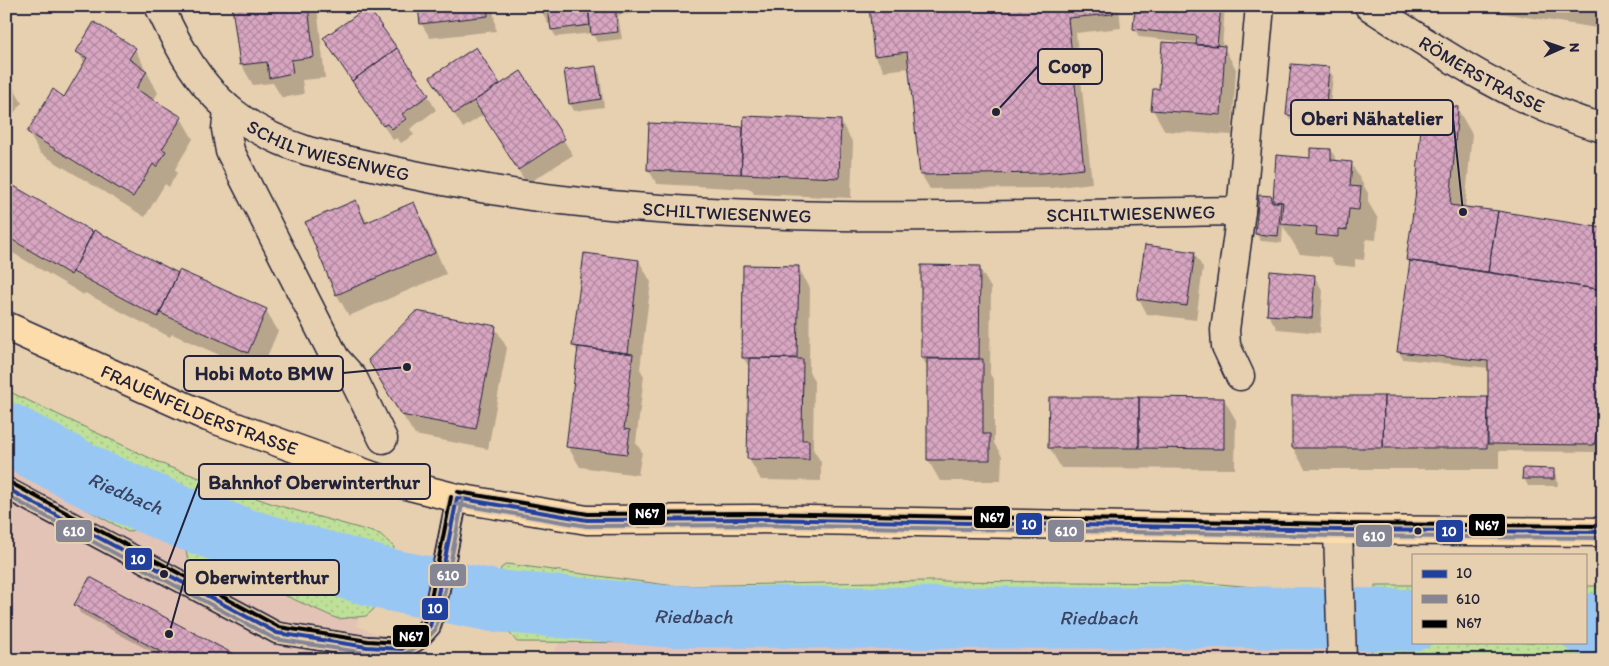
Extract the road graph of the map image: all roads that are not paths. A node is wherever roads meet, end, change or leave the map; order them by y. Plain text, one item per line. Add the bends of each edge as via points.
1 (159, 6) edge
2 (1260, 6) edge
3 (1369, 6) edge
4 (228, 110) junction
5 (1603, 128) edge
6 (1241, 211) junction
7 (6, 326) edge
8 (1240, 376) dead end
9 (383, 439) dead end
10 (6, 488) edge
11 (457, 498) junction
12 (1338, 530) junction
13 (1603, 532) edge
14 (1342, 656) edge

1 - 4 street, SCHILTWIESENWEG via 199,78
2 - 6 street, SCHILTWIESENWEG
3 - 5 street, RÖMERSTRASSE via 1443,53 1526,99
4 - 6 street, SCHILTWIESENWEG via 266,135 330,157 504,192 598,204 824,216
4 - 9 street, SCHILTWIESENWEG via 226,129 230,150 335,358 353,378
6 - 8 street, SCHILTWIESENWEG via 1225,330 1226,346
7 - 11 main road, FRAUENFELDERSTRASSE via 208,417 378,478
10 - 11 lane via 277,634 402,649 430,626
11 - 12 main road, FRAUENFELDERSTRASSE via 586,520 754,519
12 - 13 main road, FRAUENFELDERSTRASSE
12 - 14 street

